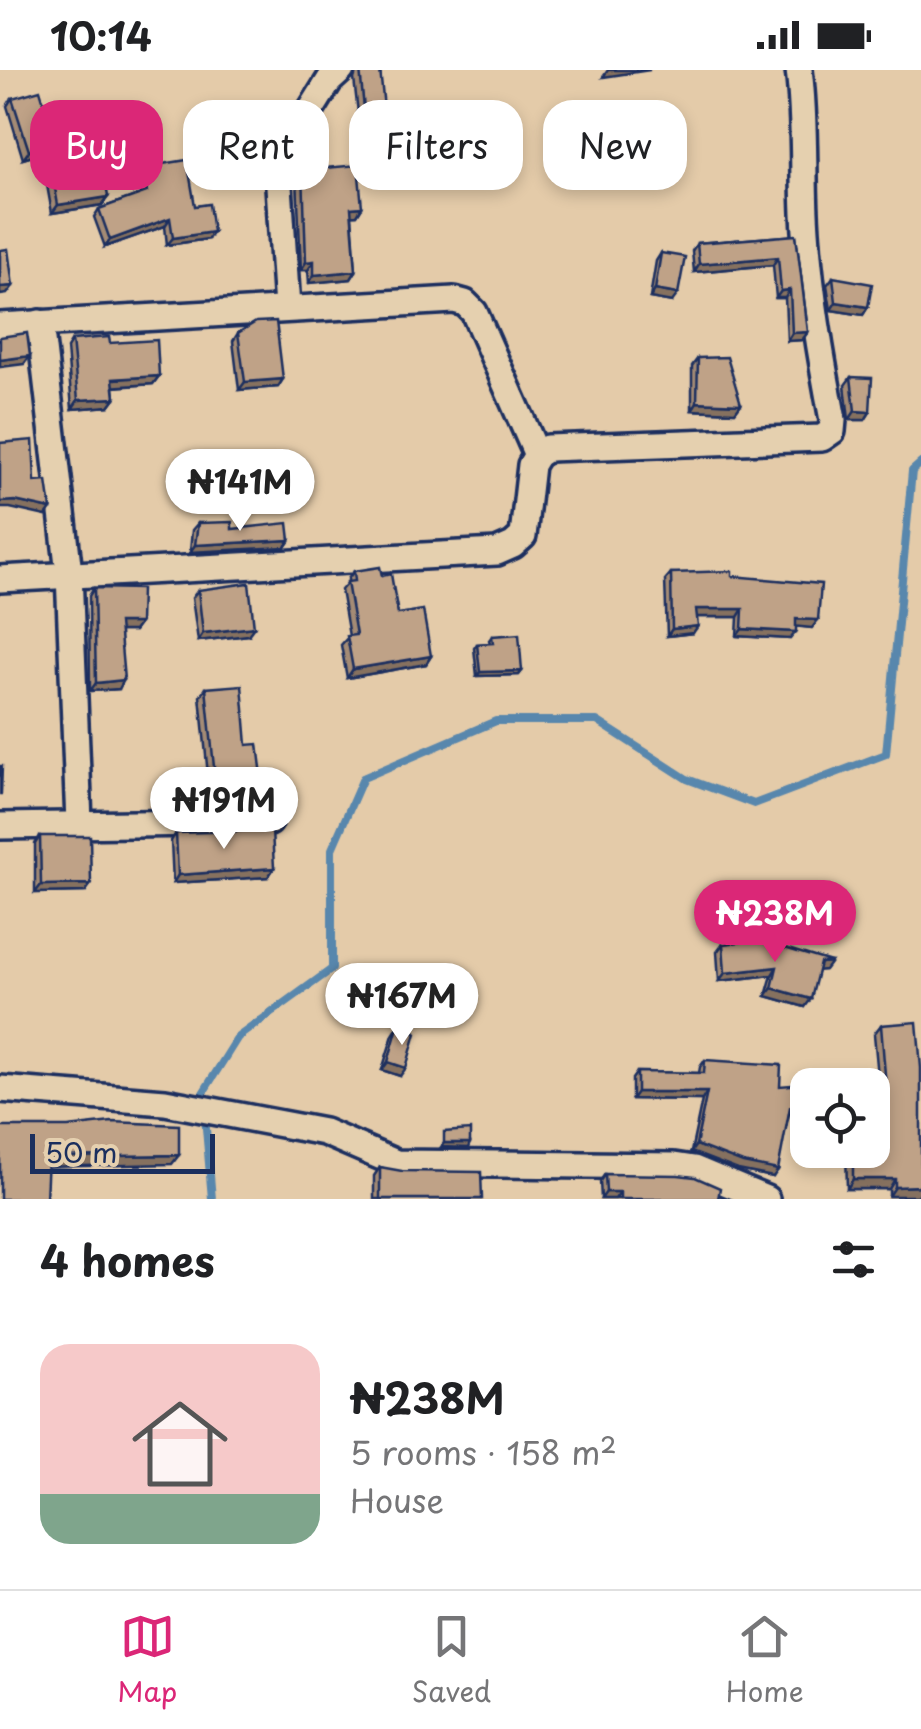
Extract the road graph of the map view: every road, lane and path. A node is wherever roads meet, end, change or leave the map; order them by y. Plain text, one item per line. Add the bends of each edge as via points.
1 (340, 70) edge
2 (799, 70) edge
3 (286, 308) junction
4 (40, 323) junction
5 (0, 326) edge
6 (537, 456) junction
7 (70, 573) junction
8 (0, 579) edge
9 (269, 822) dead end
10 (79, 823) junction
11 (0, 826) edge
12 (0, 1089) edge
13 (766, 1199) edge

1 - 3 street via 288,147 279,186
2 - 6 street via 806,231 832,431 822,438 548,448
3 - 4 street
3 - 6 street via 464,303 474,312
4 - 5 street
4 - 7 street
6 - 7 street via 522,536 497,552
7 - 8 street
7 - 10 street
9 - 10 street
10 - 11 street
12 - 13 street via 165,1102 324,1132 396,1163 674,1166

